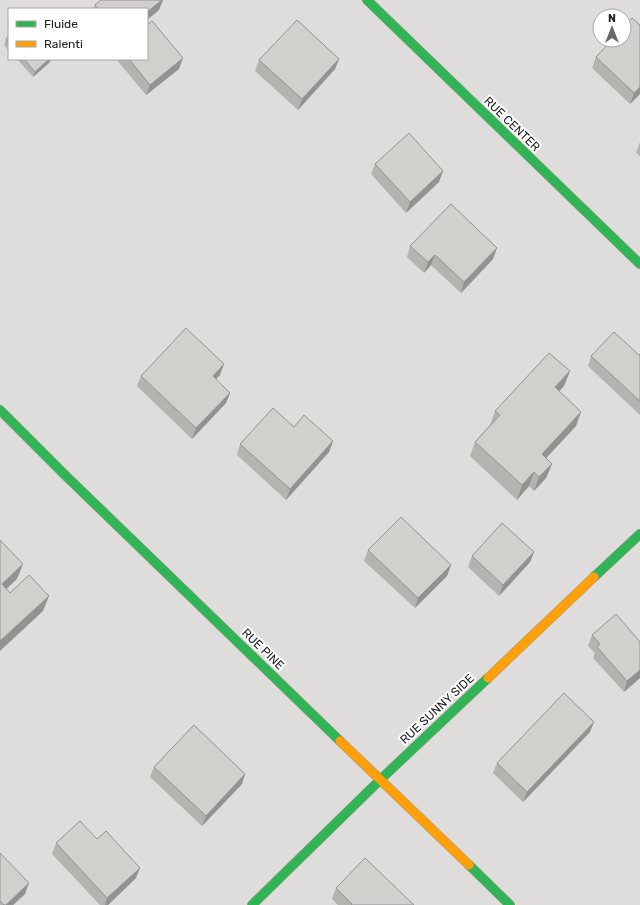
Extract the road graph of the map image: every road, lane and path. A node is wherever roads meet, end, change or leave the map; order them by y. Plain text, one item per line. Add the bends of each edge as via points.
1 (367, 0) edge
2 (640, 264) edge
3 (0, 410) edge
4 (640, 534) edge
5 (380, 779) junction
6 (252, 905) edge
7 (510, 905) edge

1 - 2 street, RUE CENTER
3 - 5 street, RUE PINE
4 - 5 street, RUE SUNNY SIDE
5 - 6 street, RUE SUNNY SIDE
5 - 7 street, RUE PINE

